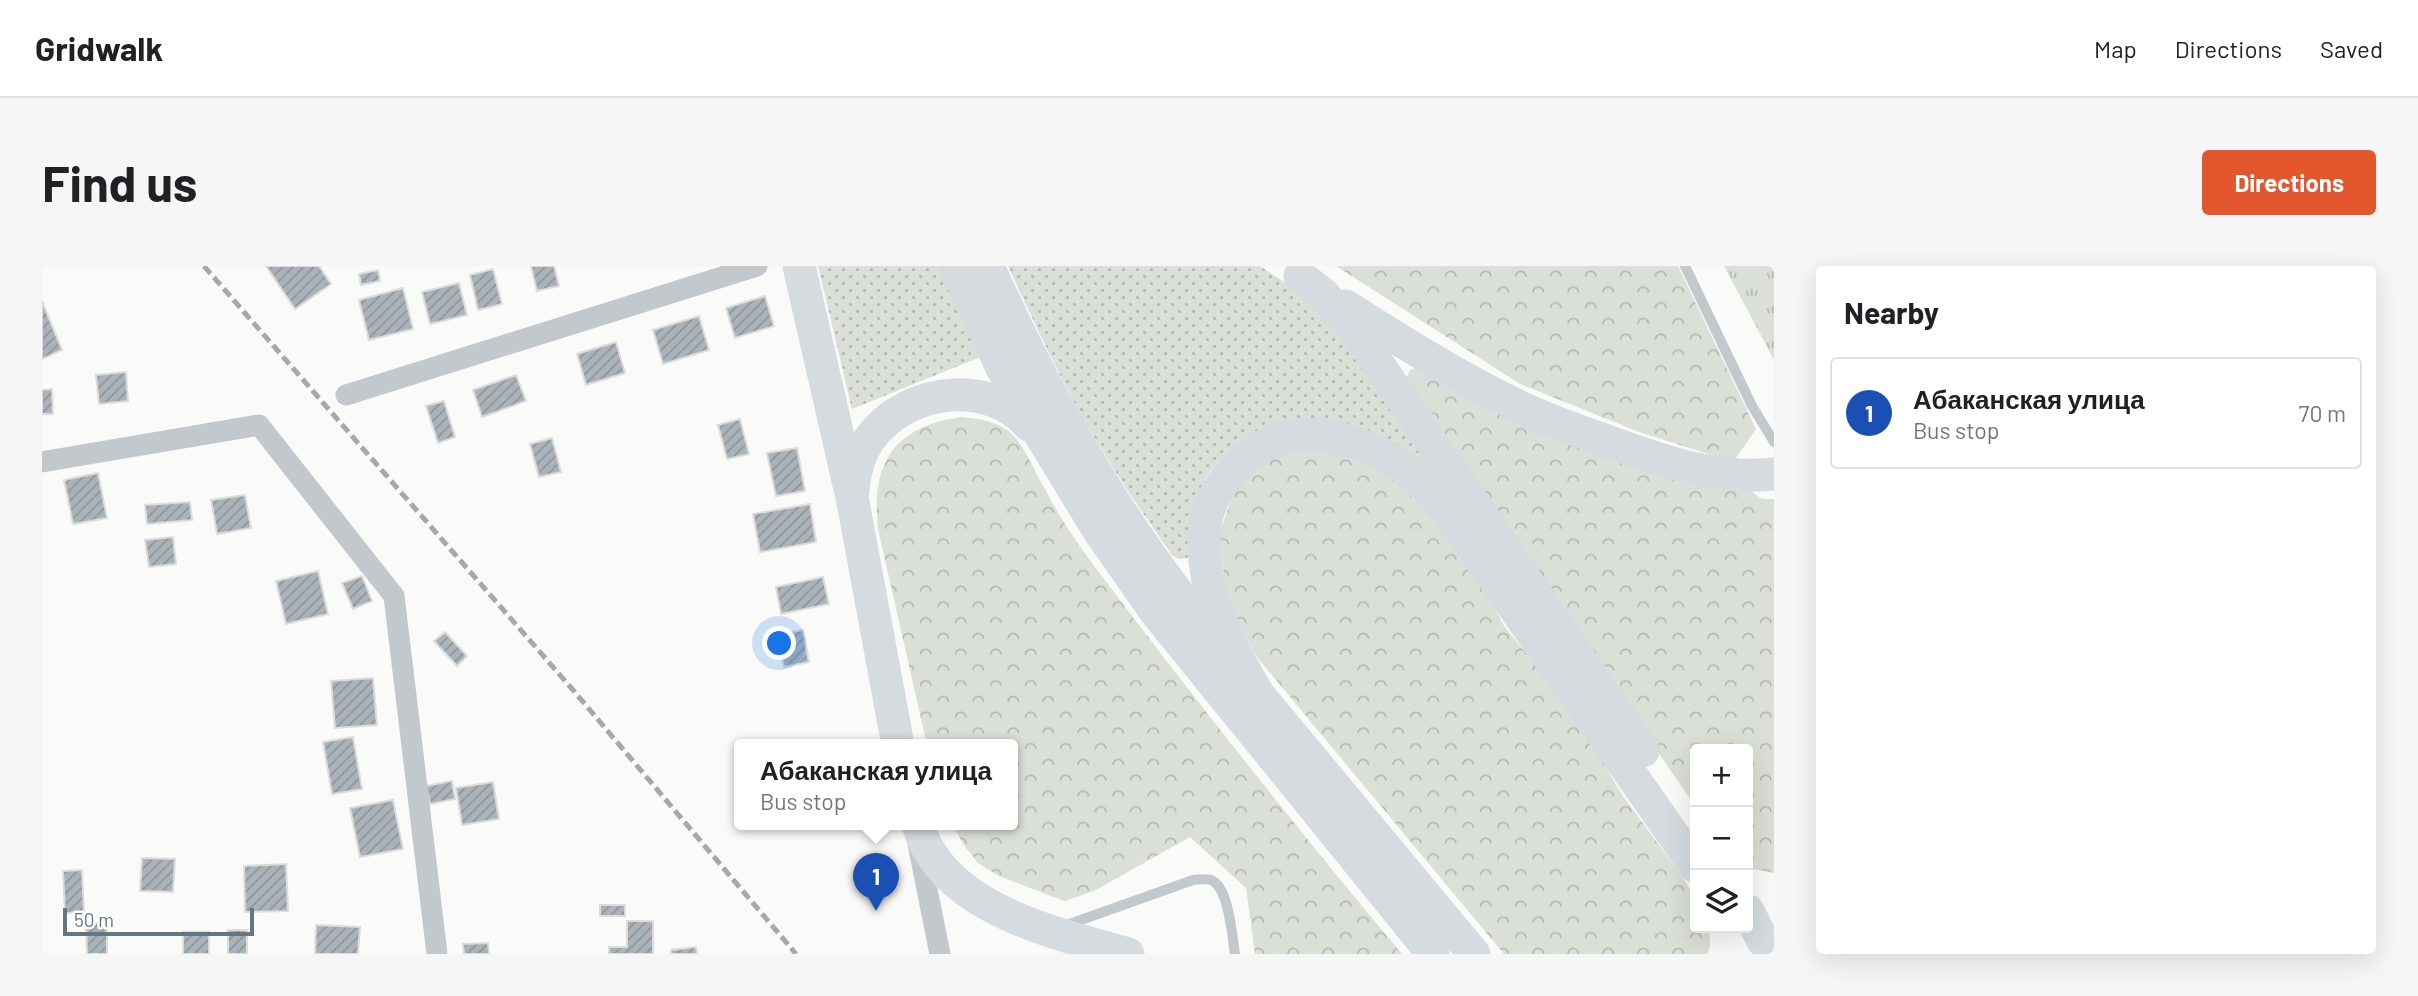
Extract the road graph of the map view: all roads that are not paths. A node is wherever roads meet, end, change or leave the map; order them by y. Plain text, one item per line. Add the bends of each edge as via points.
1 (757, 266) edge
2 (799, 266) edge
3 (955, 266) edge
4 (988, 266) edge
5 (1685, 266) edge
6 (1293, 271) edge
7 (346, 395) dead end
8 (1042, 440) junction
9 (1774, 442) edge
10 (42, 462) edge
11 (1774, 474) edge
12 (852, 496) junction
13 (1257, 692) junction
14 (897, 739) edge
15 (1690, 821) edge
16 (917, 830) edge
17 (919, 830) edge
18 (1690, 859) edge
19 (1069, 942) edge
20 (437, 954) edge
21 (940, 954) edge
22 (1128, 954) edge
23 (1235, 954) edge
24 (1433, 954) edge
25 (1474, 954) edge

1 - 7 street
2 - 12 main road
3 - 8 main road via 1002,368
4 - 13 main road via 1028,355 1124,518
5 - 9 lane
6 - 11 main road via 1418,352 1524,409 1677,464 1724,474
6 - 15 main road via 1324,295 1361,339
8 - 12 main road via 1010,408 994,400 956,394 919,402 888,421 864,449
8 - 24 main road via 1155,611
10 - 20 street via 259,425 394,596
12 - 14 main road
13 - 18 main road via 1214,608 1205,567 1209,508 1238,465 1267,443 1302,435 1359,445 1413,475 1446,510
13 - 25 main road
16 - 21 street
17 - 19 main road via 948,875 967,890
19 - 22 main road
19 - 23 lane via 1193,880 1210,880 1221,888

